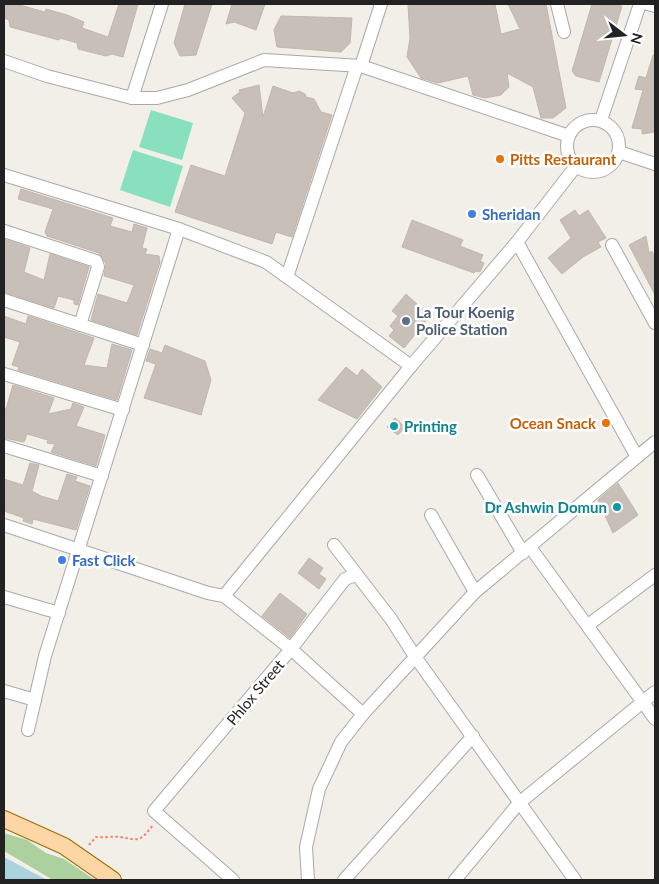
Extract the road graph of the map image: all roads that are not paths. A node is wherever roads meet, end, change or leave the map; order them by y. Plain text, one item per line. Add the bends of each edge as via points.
1 (162, 4) edge
2 (381, 4) edge
3 (557, 4) edge
4 (640, 4) edge
5 (648, 4) edge
6 (655, 6) edge
7 (564, 32) dead end
8 (4, 61) edge
9 (359, 66) junction
10 (132, 98) junction
11 (601, 120) junction
12 (569, 136) junction
13 (619, 152) junction
14 (655, 164) edge
15 (576, 166) junction
16 (4, 174) edge
17 (179, 229) junction
18 (4, 231) edge
19 (517, 242) junction
20 (612, 246) dead end
21 (287, 277) junction
22 (4, 300) edge
23 (655, 323) edge
24 (80, 325) junction
25 (143, 345) junction
26 (411, 366) junction
27 (4, 374) edge
28 (123, 410) junction
29 (655, 442) edge
30 (4, 446) edge
31 (646, 454) edge
32 (477, 475) dead end
33 (102, 476) junction
34 (432, 515) dead end
35 (4, 525) edge
36 (334, 545) dead end
37 (79, 549) junction
38 (526, 550) junction
39 (356, 575) junction
40 (655, 575) edge
41 (474, 592) junction
42 (224, 596) junction
43 (4, 597) edge
44 (59, 614) junction
45 (588, 625) junction
46 (291, 649) junction
47 (416, 658) junction
48 (4, 691) edge
49 (655, 692) edge
50 (35, 700) junction
51 (642, 701) junction
52 (363, 714) junction
53 (655, 719) edge
54 (28, 730) dead end
55 (472, 736) junction
56 (519, 803) junction
57 (4, 819) edge
58 (113, 880) edge
59 (233, 880) edge
60 (308, 880) edge
61 (344, 880) edge
62 (455, 880) edge
63 (574, 880) edge

1 - 10 street
2 - 9 street
3 - 7 street
4 - 11 street
5 - 6 street
8 - 10 street
9 - 10 street via 264,60 188,90 157,98
9 - 12 street
9 - 21 street
11 - 12 street via 585,120
11 - 13 street via 614,129 620,144
12 - 15 street via 568,152
13 - 14 street
13 - 15 street via 610,167 601,171 592,172
15 - 19 street
16 - 17 street
17 - 21 street via 266,262
17 - 25 street
18 - 24 street via 96,261 98,267
19 - 26 street
19 - 31 street
20 - 23 street
21 - 26 street
22 - 24 street
24 - 25 street
25 - 28 street
26 - 42 street
27 - 28 street
28 - 33 street
29 - 31 street
30 - 33 street
31 - 38 street
32 - 38 street
33 - 37 street
34 - 41 street
35 - 37 street
36 - 39 street
37 - 42 street
37 - 44 street
38 - 41 street
38 - 45 street
39 - 46 street, Phlox Street via 345,579
39 - 47 street via 392,619
40 - 45 street
41 - 47 street
42 - 46 street
43 - 44 street
44 - 50 street
45 - 51 street
46 - 52 street
46 - 59 street, Phlox Street via 157,814
47 - 52 street
47 - 55 street
48 - 50 street
49 - 51 street
50 - 54 street
51 - 53 street
51 - 56 street
52 - 60 street via 341,742 319,789 306,847
55 - 56 street
55 - 61 street
56 - 62 street
56 - 63 street
57 - 58 main road via 64,846

